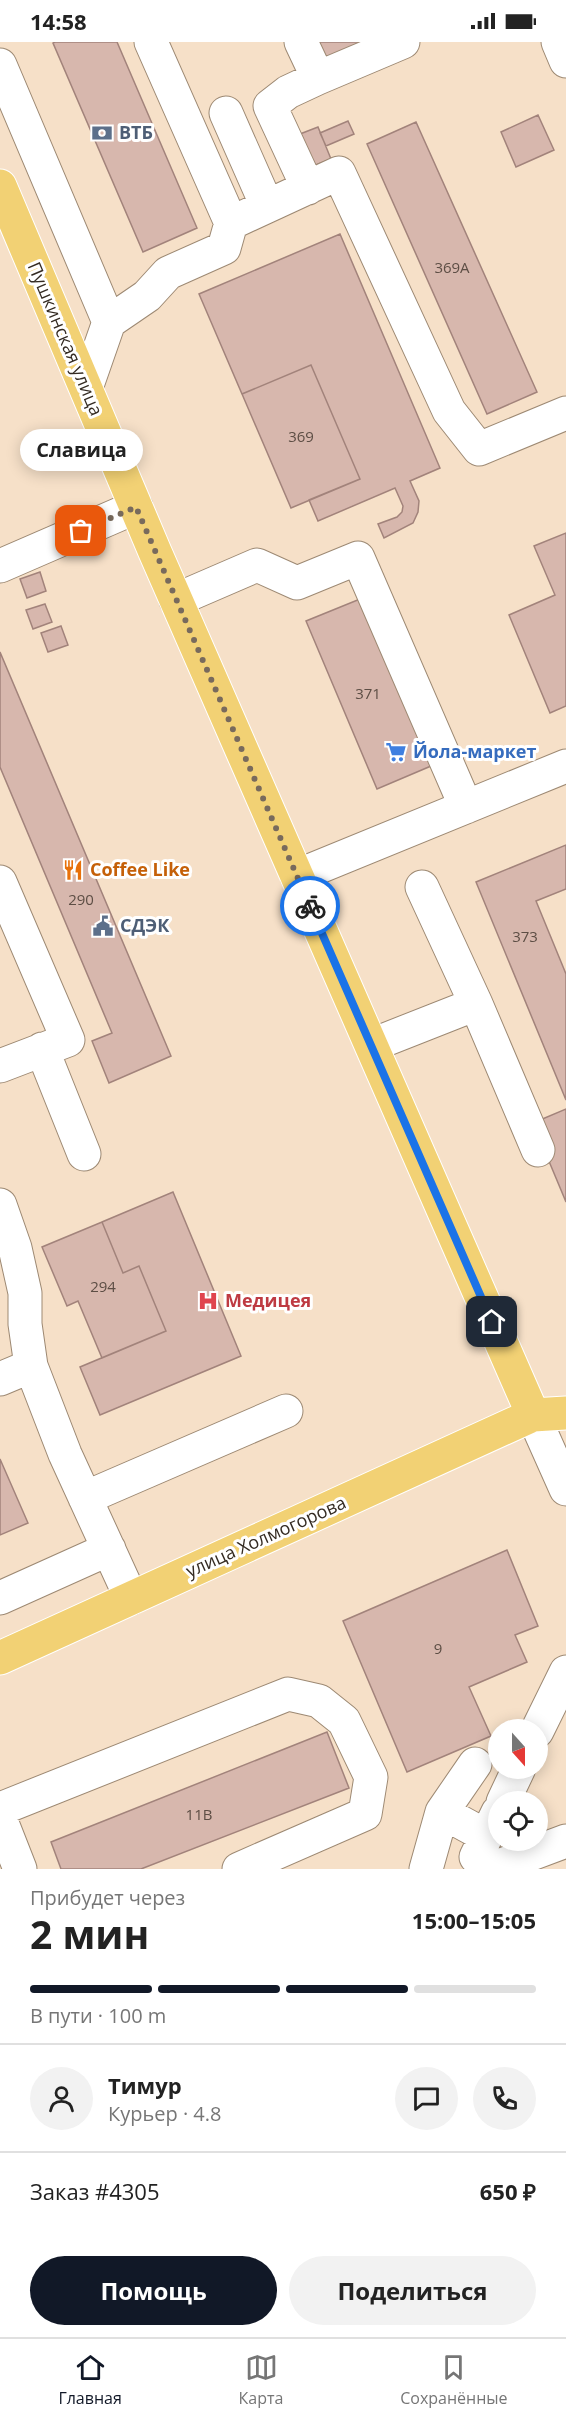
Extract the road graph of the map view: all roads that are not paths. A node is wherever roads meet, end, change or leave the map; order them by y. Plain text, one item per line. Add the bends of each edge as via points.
1 (151, 42) edge
2 (301, 42) edge
3 (403, 42) edge
4 (558, 42) edge
5 (566, 61) edge
6 (0, 65) edge
7 (318, 78) junction
8 (226, 113) dead end
9 (0, 186) edge
10 (308, 188) junction
11 (267, 206) junction
12 (231, 223) junction
13 (110, 321) junction
14 (86, 388) junction
15 (566, 413) edge
16 (136, 507) junction
17 (0, 566) edge
18 (176, 600) junction
19 (566, 766) edge
20 (466, 807) junction
21 (297, 876) junction
22 (0, 882) edge
23 (422, 887) dead end
24 (476, 1004) junction
25 (372, 1045) junction
26 (42, 1049) junction
27 (0, 1066) edge
28 (538, 1150) dead end
29 (84, 1154) dead end
30 (0, 1205) edge
31 (12, 1299) edge
32 (32, 1366) junction
33 (0, 1379) edge
34 (286, 1411) dead end
35 (566, 1413) edge
36 (533, 1415) junction
37 (566, 1489) edge
38 (85, 1498) junction
39 (109, 1549) junction
40 (0, 1598) edge
41 (131, 1598) junction
42 (0, 1658) edge
43 (566, 1672) edge
44 (543, 1719) edge
45 (475, 1764) dead end
46 (0, 1809) edge
47 (442, 1812) junction
48 (0, 1818) edge
49 (488, 1823) edge
50 (488, 1832) edge
51 (566, 1841) edge
52 (20, 1869) edge
53 (239, 1869) edge
54 (426, 1869) edge
55 (470, 1869) edge
56 (491, 1869) edge

1 - 12 street
2 - 7 street
3 - 7 street
4 - 5 street
6 - 13 street
7 - 10 street via 288,92 270,106
8 - 11 street
9 - 14 main road, Пушкинская улица
10 - 11 street
10 - 15 street via 339,173 449,411 479,449
11 - 12 street
12 - 13 street via 224,248 168,273 147,296
13 - 14 street
14 - 16 main road, Пушкинская улица
16 - 17 street
16 - 18 main road, Пушкинская улица
18 - 20 street via 257,565 297,583 358,558
18 - 21 main road, Пушкинская улица
19 - 20 street
20 - 21 street
21 - 25 main road, Пушкинская улица
22 - 26 street via 68,1040
23 - 24 street
24 - 25 street
24 - 28 street
25 - 36 main road, Пушкинская улица
26 - 27 street
26 - 29 street
30 - 31 street via 15,1248
31 - 32 street via 25,1324
32 - 33 street
32 - 38 street
34 - 38 street
35 - 36 main road
36 - 37 street
36 - 41 main road, улица Холмогорова
38 - 39 street
39 - 40 street
39 - 41 street
41 - 42 main road, улица Холмогорова
43 - 44 street
45 - 47 street
46 - 53 street via 288,1694 320,1701 344,1721 370,1777 365,1814
47 - 49 street
47 - 54 street
48 - 52 street
50 - 55 street
51 - 56 street

